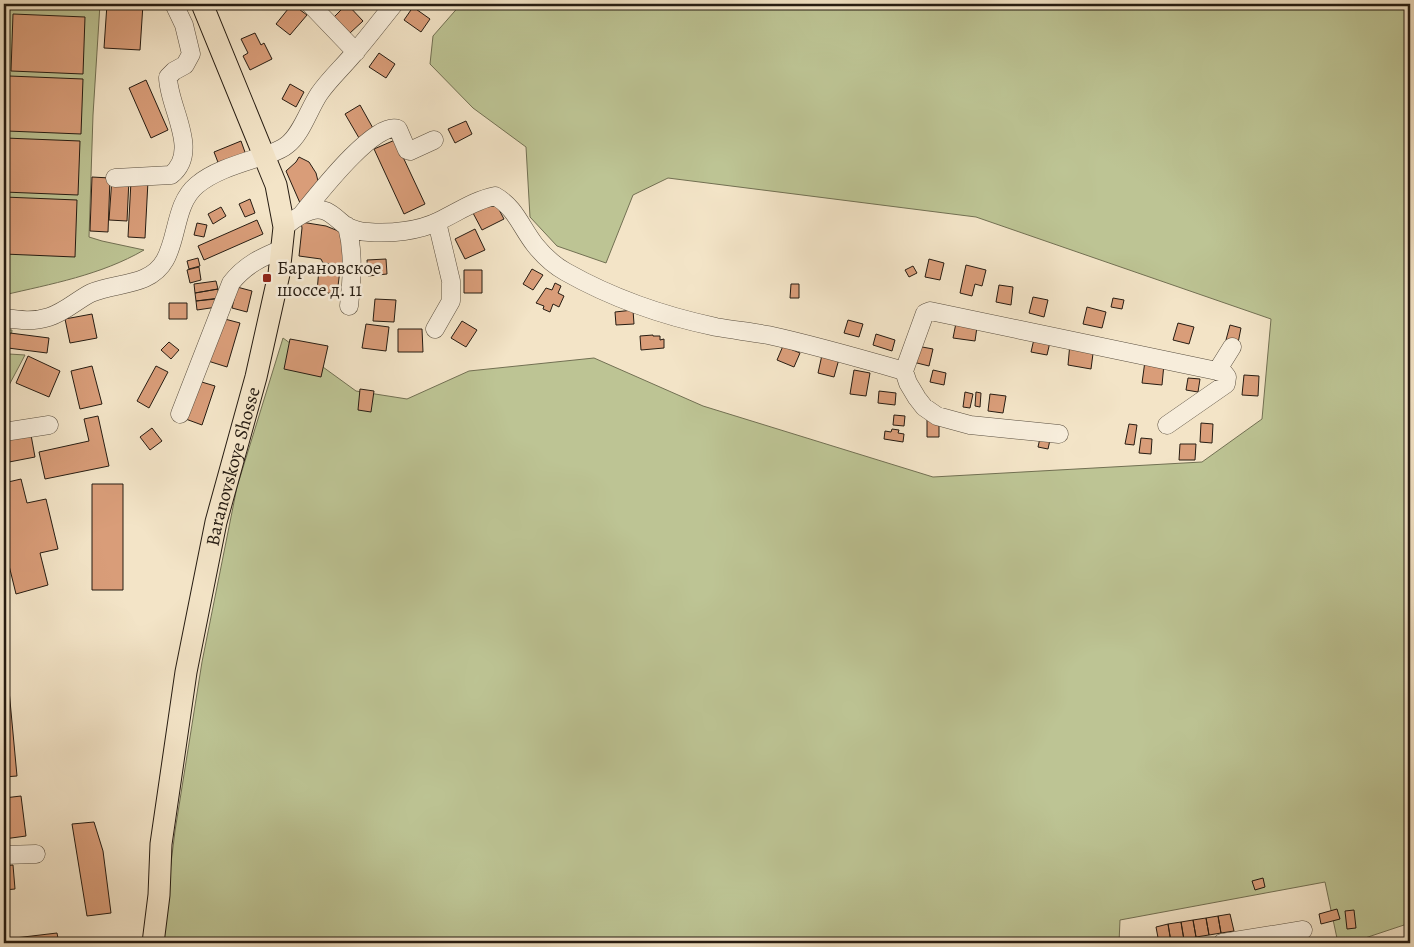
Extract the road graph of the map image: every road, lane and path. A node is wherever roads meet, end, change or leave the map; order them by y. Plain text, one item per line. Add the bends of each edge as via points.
1 (174, 4) edge
2 (202, 4) edge
3 (310, 4) edge
4 (394, 4) edge
5 (356, 52) junction
6 (434, 140) dead end
7 (264, 156) junction
8 (115, 178) dead end
9 (302, 214) junction
10 (438, 222) junction
11 (347, 226) junction
12 (284, 227) junction
13 (282, 249) junction
14 (349, 306) dead end
15 (4, 318) edge
16 (435, 329) dead end
17 (1232, 347) dead end
18 (904, 371) junction
19 (1217, 371) junction
20 (180, 414) dead end
21 (49, 425) dead end
22 (1167, 426) dead end
23 (4, 432) edge
24 (1059, 434) dead end
25 (36, 854) dead end
26 (4, 855) edge
27 (1303, 930) dead end
28 (153, 943) edge
29 (1222, 943) edge

1 - 8 street via 184,25 191,54 185,65 168,77 168,88 184,145 181,164 171,175
2 - 7 main road, Baranovskoye Shosse
3 - 5 street
4 - 5 street
5 - 7 street via 319,94 288,145
6 - 9 street via 407,150 398,129 385,131 363,146 334,174
7 - 12 main road, Baranovskoye Shosse via 276,185
7 - 15 street via 213,175 189,193 170,249 157,271 144,279 101,289 48,318 25,321
9 - 11 street via 312,210 332,213
9 - 12 street
10 - 11 street via 397,232 367,232
10 - 16 street via 451,281 451,301
10 - 18 street via 482,198 495,196 512,210 535,245 550,260 595,287 666,314 814,346
11 - 14 street via 352,244
12 - 13 main road, Baranovskoye Shosse
13 - 20 street via 249,264 231,283
13 - 28 main road, Baranovskoye Shosse via 280,274 256,376 216,522 186,672 161,844
17 - 19 street
18 - 19 street via 925,313 930,311
18 - 24 street via 917,398 937,416 970,425
19 - 22 street via 1227,377 1226,384
21 - 23 street
25 - 26 street
27 - 29 street

